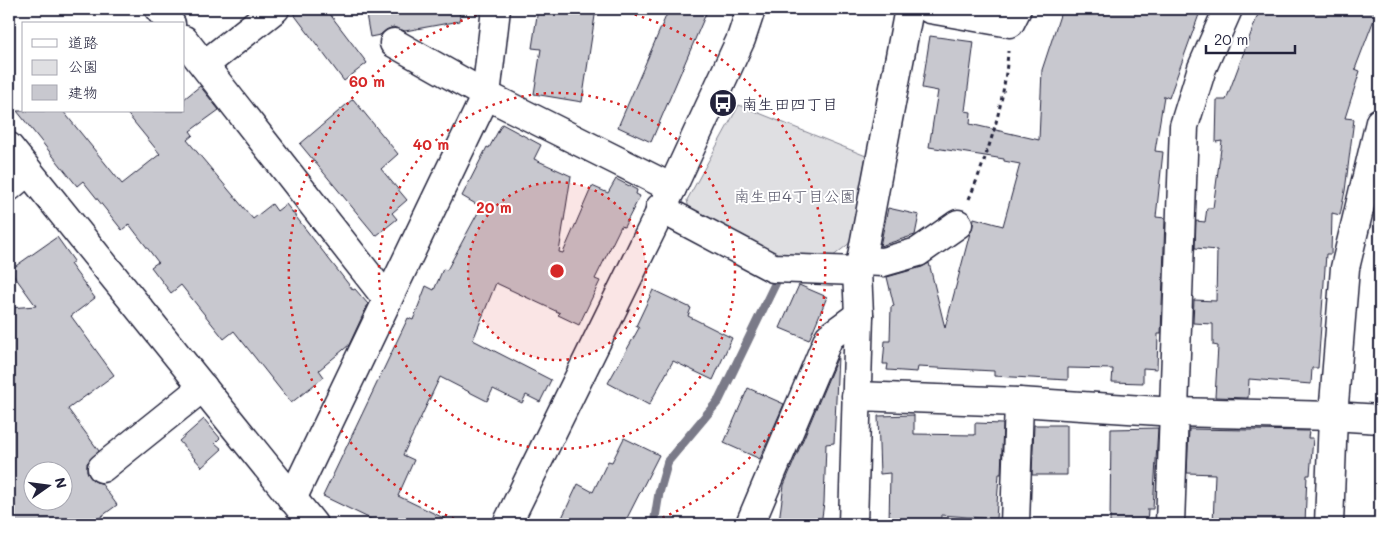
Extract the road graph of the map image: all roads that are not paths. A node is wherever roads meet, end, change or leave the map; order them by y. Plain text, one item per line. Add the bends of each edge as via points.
1 (159, 9) edge
2 (275, 9) edge
3 (496, 9) edge
4 (751, 9) edge
5 (910, 9) edge
6 (930, 9) edge
7 (1228, 9) edge
8 (1013, 16) edge
9 (169, 22) edge
10 (185, 41) edge
11 (394, 43) dead end
12 (204, 66) junction
13 (486, 95) junction
14 (1380, 122) edge
15 (9, 147) edge
16 (19, 179) edge
17 (666, 198) junction
18 (958, 224) road end
19 (859, 266) junction
20 (387, 299) junction
21 (860, 315) junction
22 (203, 387) junction
23 (856, 396) junction
24 (1019, 402) junction
25 (1175, 412) junction
26 (1334, 416) junction
27 (1380, 419) edge
28 (102, 468) dead end
29 (292, 499) junction
30 (314, 524) edge
31 (507, 524) edge
32 (750, 524) edge
33 (853, 524) edge
34 (1015, 524) edge
35 (1170, 524) edge
36 (1329, 524) edge

1 - 9 street
2 - 12 street
3 - 13 street
4 - 17 street via 741,39
5 - 19 street
6 - 8 street
7 - 25 street via 1202,68 1184,126
10 - 12 street
11 - 13 street
12 - 20 street
13 - 17 street
13 - 20 street
14 - 26 street via 1345,268
15 - 16 street
16 - 22 street
17 - 19 street via 773,268
17 - 31 street
18 - 19 street via 918,252
19 - 21 street
20 - 29 street
21 - 23 street
21 - 32 street via 829,337
22 - 28 street
22 - 29 street
23 - 24 street
23 - 33 street
24 - 25 street
24 - 34 street
25 - 26 street
25 - 35 street
26 - 27 street
26 - 36 street
29 - 30 street

